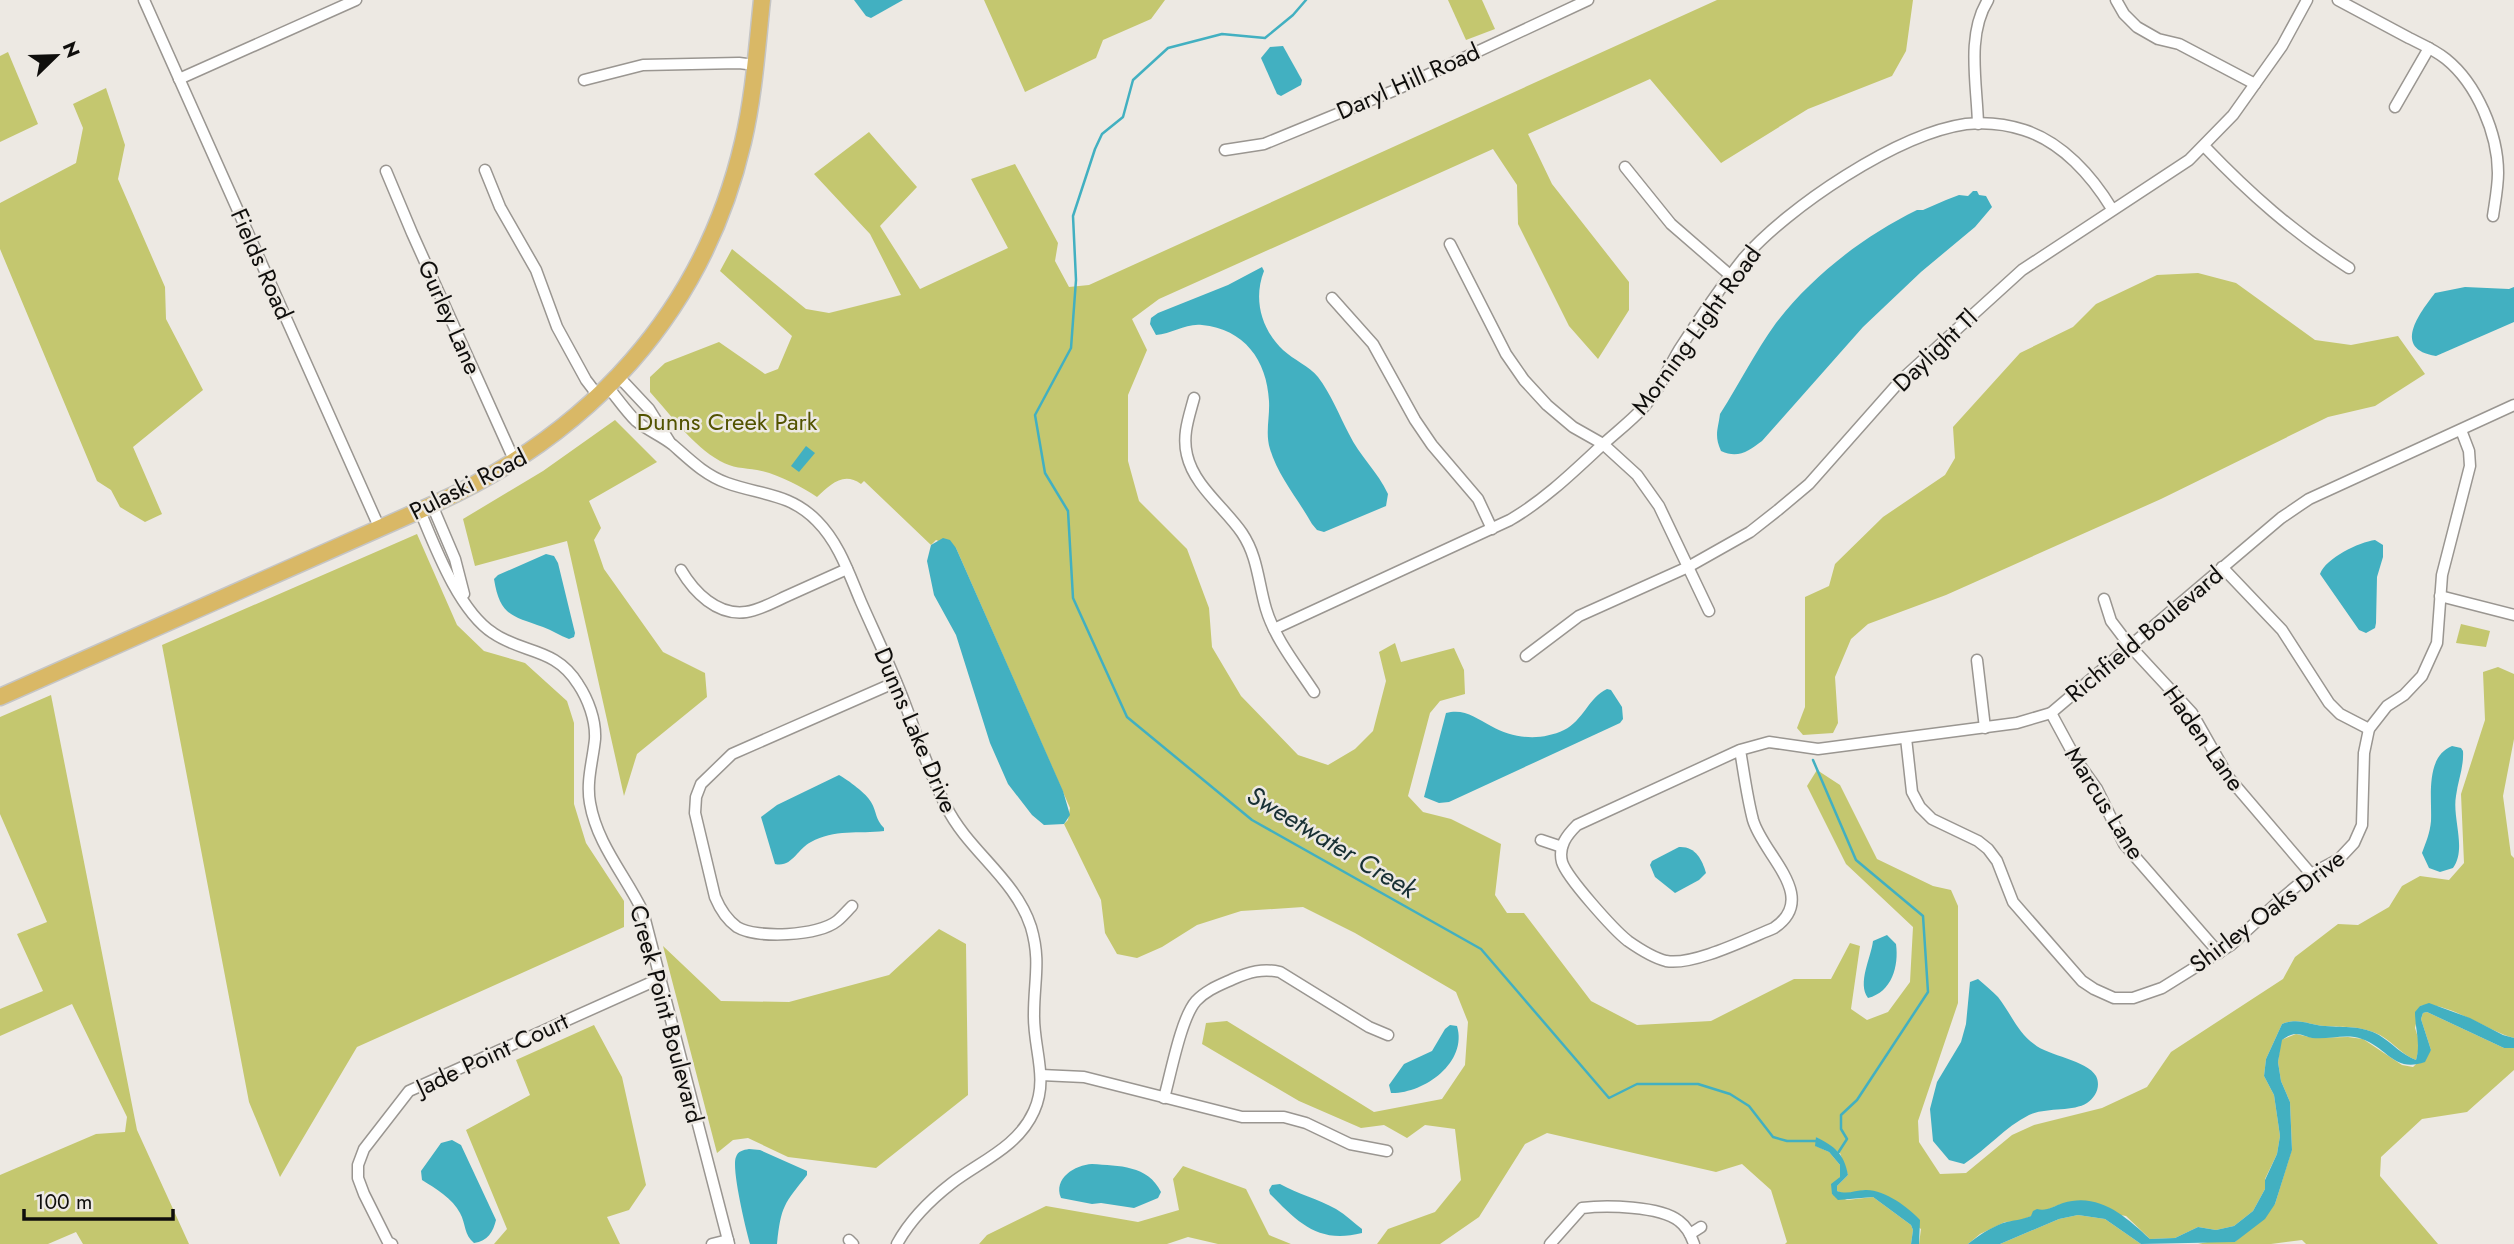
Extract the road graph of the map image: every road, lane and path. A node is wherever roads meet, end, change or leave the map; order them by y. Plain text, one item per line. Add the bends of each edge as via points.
1 (144, 0) edge
2 (356, 0) edge
3 (762, 0) edge
4 (1588, 0) edge
5 (1988, 0) edge
6 (2116, 0) edge
7 (2307, 0) edge
8 (2338, 0) edge
9 (2428, 48) junction
10 (755, 65) junction
11 (179, 79) junction
12 (584, 80) dead end
13 (2255, 84) junction
14 (2395, 107) dead end
15 (1978, 124) junction
16 (2204, 146) junction
17 (1225, 150) dead end
18 (1625, 167) dead end
19 (485, 170) dead end
20 (386, 171) dead end
21 (2112, 209) junction
22 (2493, 216) dead end
23 (1450, 244) dead end
24 (2349, 268) dead end
25 (1731, 275) junction
26 (1332, 298) dead end
27 (608, 387) junction
28 (1194, 398) dead end
29 (2514, 405) edge
30 (2461, 430) junction
31 (671, 444) junction
32 (1603, 444) junction
33 (515, 462) junction
34 (426, 508) junction
35 (380, 529) junction
36 (1492, 529) junction
37 (1688, 567) junction
38 (2222, 567) junction
39 (847, 569) junction
40 (681, 570) dead end
41 (2440, 596) junction
42 (2104, 599) dead end
43 (1709, 611) dead end
44 (2514, 615) edge
45 (1274, 629) junction
46 (2130, 646) junction
47 (1526, 656) dead end
48 (1978, 660) dead end
49 (896, 682) junction
50 (1314, 692) dead end
51 (0, 697) edge
52 (2051, 713) junction
53 (1985, 728) junction
54 (2369, 729) junction
55 (1906, 738) junction
56 (1740, 750) junction
57 (1541, 840) dead end
58 (1562, 847) junction
59 (2311, 874) junction
60 (852, 906) dead end
61 (2219, 953) junction
62 (661, 978) junction
63 (1388, 1035) dead end
64 (1041, 1075) junction
65 (1164, 1098) junction
66 (1387, 1151) dead end
67 (1701, 1227) dead end
68 (1692, 1239) edge
69 (728, 1242) edge
70 (392, 1244) edge
71 (712, 1244) edge
72 (897, 1244) edge
73 (1550, 1244) edge

1 - 11 street, Fields Road
2 - 11 street
3 - 10 main road, Pulaski Road
4 - 17 street, Daryl Hill Road via 1265,145
5 - 15 street via 1975,34
6 - 13 street via 2131,21 2158,40 2179,44
7 - 13 street, Daylight Tl
8 - 9 street
9 - 14 street
9 - 22 street via 2462,75 2492,135 2498,175
10 - 12 street via 643,65
10 - 27 main road, Pulaski Road via 743,142 709,241 664,320
11 - 35 street, Fields Road
13 - 16 street, Daylight Tl
15 - 21 street, Morning Light Road via 2002,124 2048,142 2090,177
15 - 25 street, Morning Light Road via 1909,143 1853,170 1777,225
16 - 21 street, Daylight Tl
16 - 24 street via 2305,239
18 - 25 street via 1671,224
19 - 27 street via 586,380
20 - 33 street, Gurley Lane
21 - 37 street, Daylight Tl via 2022,270 1966,319 1901,380 1809,484 1750,532
23 - 32 street via 1524,380 1573,427
25 - 32 street, Morning Light Road via 1661,385
26 - 36 street via 1373,344 1415,420 1478,499
27 - 31 street via 637,421
27 - 31 street via 649,410
27 - 33 main road, Pulaski Road via 563,429
28 - 45 street via 1186,426 1187,457 1194,474 1251,546
29 - 30 street, Richfield Boulevard
30 - 38 street, Richfield Boulevard via 2309,499
30 - 41 street via 2470,466
31 - 39 street, Dunns Lake Drive via 709,475 785,499 807,512 831,538
32 - 36 street, Morning Light Road via 1530,509
32 - 37 street via 1637,475 1659,506
33 - 34 main road, Pulaski Road
34 - 35 main road, Pulaski Road
34 - 62 street, Creek Point Boulevard via 443,565 467,604 491,632 545,653 562,665 585,696 595,738 590,802 600,839 643,912
35 - 51 main road, Pulaski Road
36 - 45 street, Morning Light Road
37 - 43 street
37 - 47 street, Daylight Tl via 1579,616
38 - 46 street, Richfield Boulevard
38 - 54 street via 2282,630 2329,703
39 - 40 street via 746,612 716,606 692,589
39 - 49 street, Dunns Lake Drive
41 - 44 street
41 - 54 street via 2437,643 2422,676 2387,706
42 - 46 street, Haden Lane via 2110,621
45 - 50 street
46 - 52 street, Richfield Boulevard
46 - 59 street, Haden Lane via 2192,713 2229,778
48 - 53 street
49 - 60 street via 732,754 701,784 696,797 695,813 715,897 728,920 740,929 797,934 836,923
49 - 64 street, Dunns Lake Drive via 956,824 1007,883 1030,923 1038,964 1034,1013
52 - 53 street, Richfield Boulevard
52 - 61 street, Marcus Lane via 2124,844
53 - 55 street, Richfield Boulevard
54 - 59 street, Shirley Oaks Drive via 2362,825 2339,859
55 - 56 street, Richfield Boulevard via 1818,748 1769,742
55 - 61 street, Shirley Oaks Drive via 1912,792 1920,807 1932,819 1987,849 2013,902 2082,981 2114,998 2133,998 2162,988
56 - 58 street, Richfield Boulevard via 1577,825
56 - 58 street via 1754,821 1792,893 1784,921 1774,928 1690,960 1664,961 1616,930 1568,874
57 - 58 street
59 - 61 street, Shirley Oaks Drive
62 - 69 street, Creek Point Boulevard
62 - 70 street, Jade Point Court via 409,1091 364,1149 358,1165 364,1194
63 - 65 street via 1280,972 1256,970 1196,1001 1188,1013
64 - 65 street via 1084,1077
64 - 72 street, Dunns Lake Drive via 1034,1112 1023,1129 938,1194
65 - 66 street via 1242,1117 1284,1117 1350,1144
67 - 68 street
68 - 73 street via 1679,1221 1665,1214 1604,1205 1582,1208
69 - 71 street

